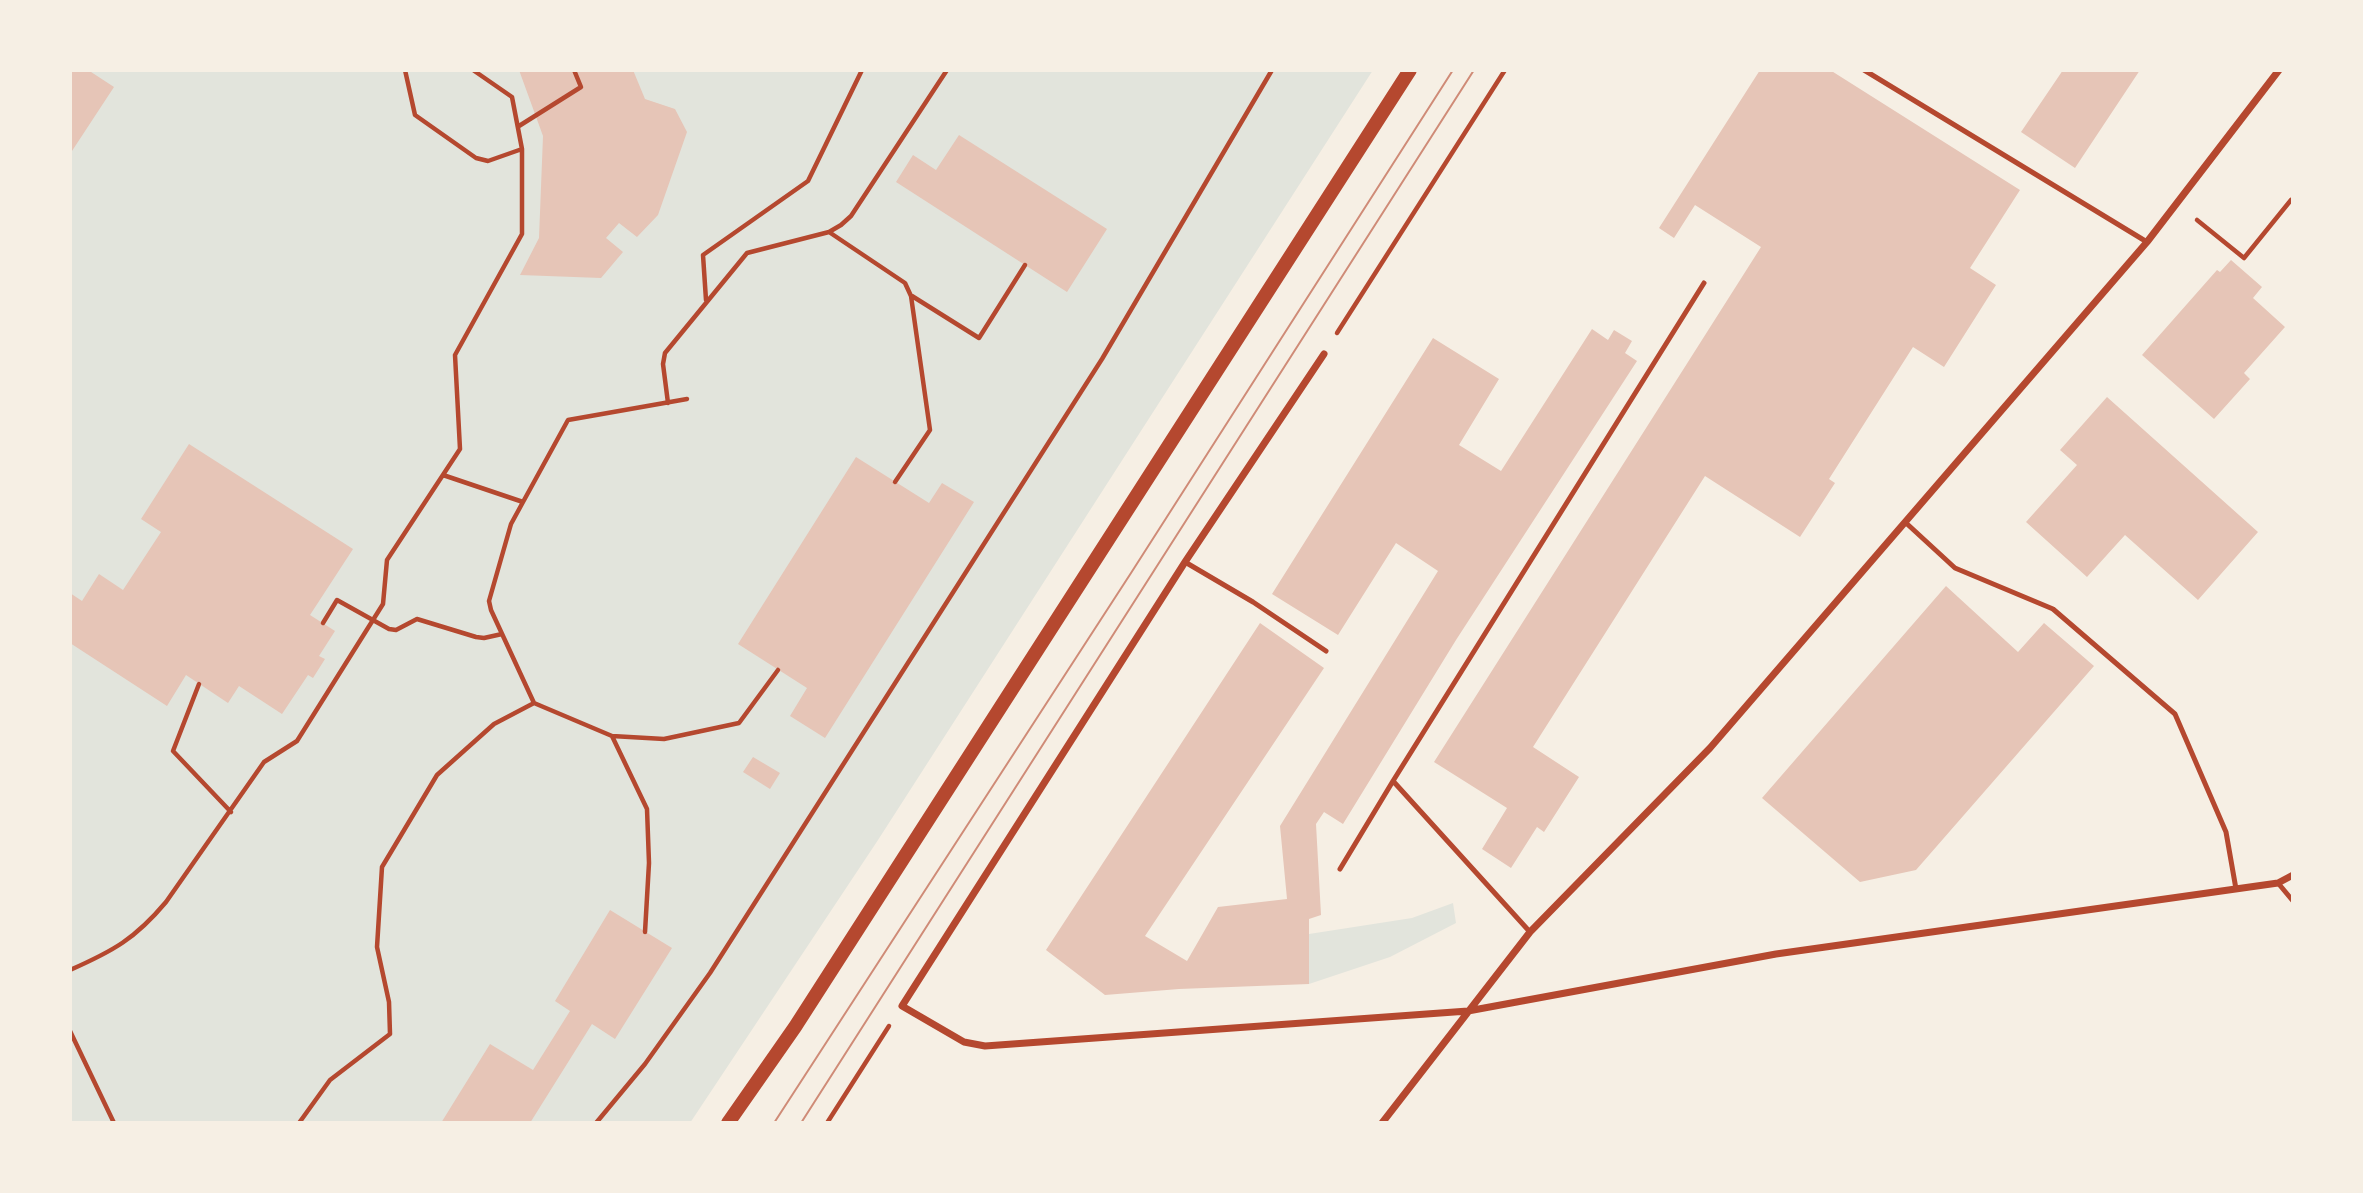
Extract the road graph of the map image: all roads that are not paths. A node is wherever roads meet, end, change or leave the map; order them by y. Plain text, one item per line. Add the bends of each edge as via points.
1 (1410, 70) edge
2 (1864, 70) edge
3 (2279, 70) edge
4 (2147, 242) junction
5 (1704, 282) dead end
6 (1324, 354) road end
7 (1905, 522) junction
8 (1185, 562) junction
9 (1326, 651) dead end
10 (1393, 781) junction
11 (1340, 869) dead end
12 (2293, 875) edge
13 (2278, 883) junction
14 (2236, 889) junction
15 (2293, 901) edge
16 (1530, 933) junction
17 (1468, 1011) junction
18 (728, 1123) edge
19 (1382, 1123) edge

1 - 18 main road via 795,1027
2 - 4 lane
3 - 4 street
4 - 7 street
5 - 10 lane
6 - 8 street
7 - 14 lane via 1955,568 2053,609 2175,713 2226,832
7 - 16 street via 1710,748
8 - 9 lane
8 - 17 street via 902,1006 964,1042 985,1046
10 - 11 lane
10 - 16 lane
12 - 13 street
13 - 14 street
13 - 15 lane
14 - 17 street via 1776,954
16 - 17 street
17 - 19 street

